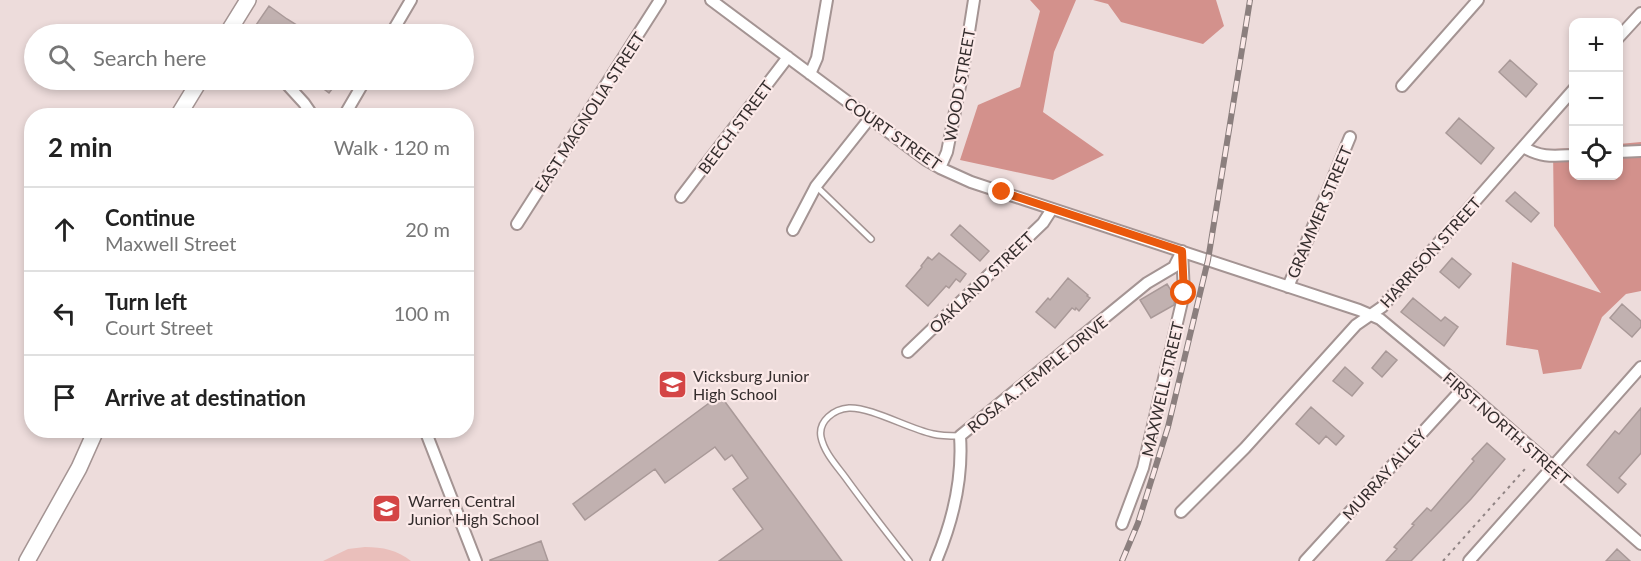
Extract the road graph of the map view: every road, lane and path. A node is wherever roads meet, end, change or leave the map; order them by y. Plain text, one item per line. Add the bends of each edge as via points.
1 (248, 0) edge
2 (411, 0) edge
3 (660, 0) edge
4 (711, 0) edge
5 (827, 0) edge
6 (974, 0) edge
7 (1478, 0) edge
8 (1641, 13) edge
9 (234, 24) edge
10 (397, 24) edge
11 (1623, 33) edge
12 (788, 57) junction
13 (810, 74) junction
14 (1402, 86) dead end
15 (194, 90) edge
16 (292, 90) edge
17 (359, 90) edge
18 (1569, 95) edge
19 (183, 108) edge
20 (307, 108) edge
21 (349, 108) edge
22 (870, 118) junction
23 (1350, 137) dead end
24 (1523, 147) junction
25 (1641, 151) edge
26 (1623, 152) edge
27 (1569, 155) edge
28 (940, 168) junction
29 (816, 186) junction
30 (681, 197) dead end
31 (1052, 209) junction
32 (517, 224) dead end
33 (794, 230) dead end
34 (871, 239) dead end
35 (1182, 251) junction
36 (1288, 287) junction
37 (1370, 315) junction
38 (908, 352) dead end
39 (1641, 367) edge
40 (1463, 388) junction
41 (960, 436) junction
42 (92, 438) edge
43 (428, 438) edge
44 (1552, 467) junction
45 (1525, 469) dead end
46 (1181, 512) dead end
47 (1122, 524) dead end
48 (1641, 544) edge
49 (27, 561) edge
50 (476, 561) edge
51 (909, 561) edge
52 (936, 561) edge
53 (1305, 561) edge
54 (1443, 561) edge
55 (1469, 561) edge

1 - 9 street
2 - 10 street
3 - 32 street, EAST MAGNOLIA STREET
4 - 12 street, COURT STREET
5 - 13 street via 817,58
6 - 28 street, WOOD STREET via 947,152
7 - 14 street
8 - 11 street
12 - 13 street, COURT STREET
12 - 30 street, BEECH STREET
13 - 22 street, COURT STREET
15 - 19 street
16 - 20 street
17 - 21 street
18 - 24 street, HARRISON STREET
22 - 28 street, COURT STREET
22 - 29 street
23 - 36 street, GRAMMER STREET
24 - 27 street via 1536,154
24 - 37 street, HARRISON STREET via 1382,307
25 - 26 street
28 - 31 street, COURT STREET
29 - 33 street
29 - 34 lane
31 - 35 street, COURT STREET
31 - 38 street, OAKLAND STREET via 1043,223
35 - 36 street, COURT STREET
35 - 41 street, ROSA A. TEMPLE DRIVE via 1173,267
35 - 47 street, MAXWELL STREET via 1184,293 1143,468
36 - 37 street, COURT STREET
37 - 40 street, FIRST NORTH STREET via 1380,319
37 - 46 street, HARRISON STREET via 1356,325
39 - 44 street
40 - 44 street, FIRST NORTH STREET
40 - 53 street, MURRAY ALLEY
41 - 51 lane via 933,435 849,408 828,416 822,425 826,450
41 - 52 street, ROSA A. TEMPLE DRIVE via 953,506
42 - 49 street
43 - 50 street
44 - 48 street, FIRST NORTH STREET
44 - 55 street
45 - 54 path

